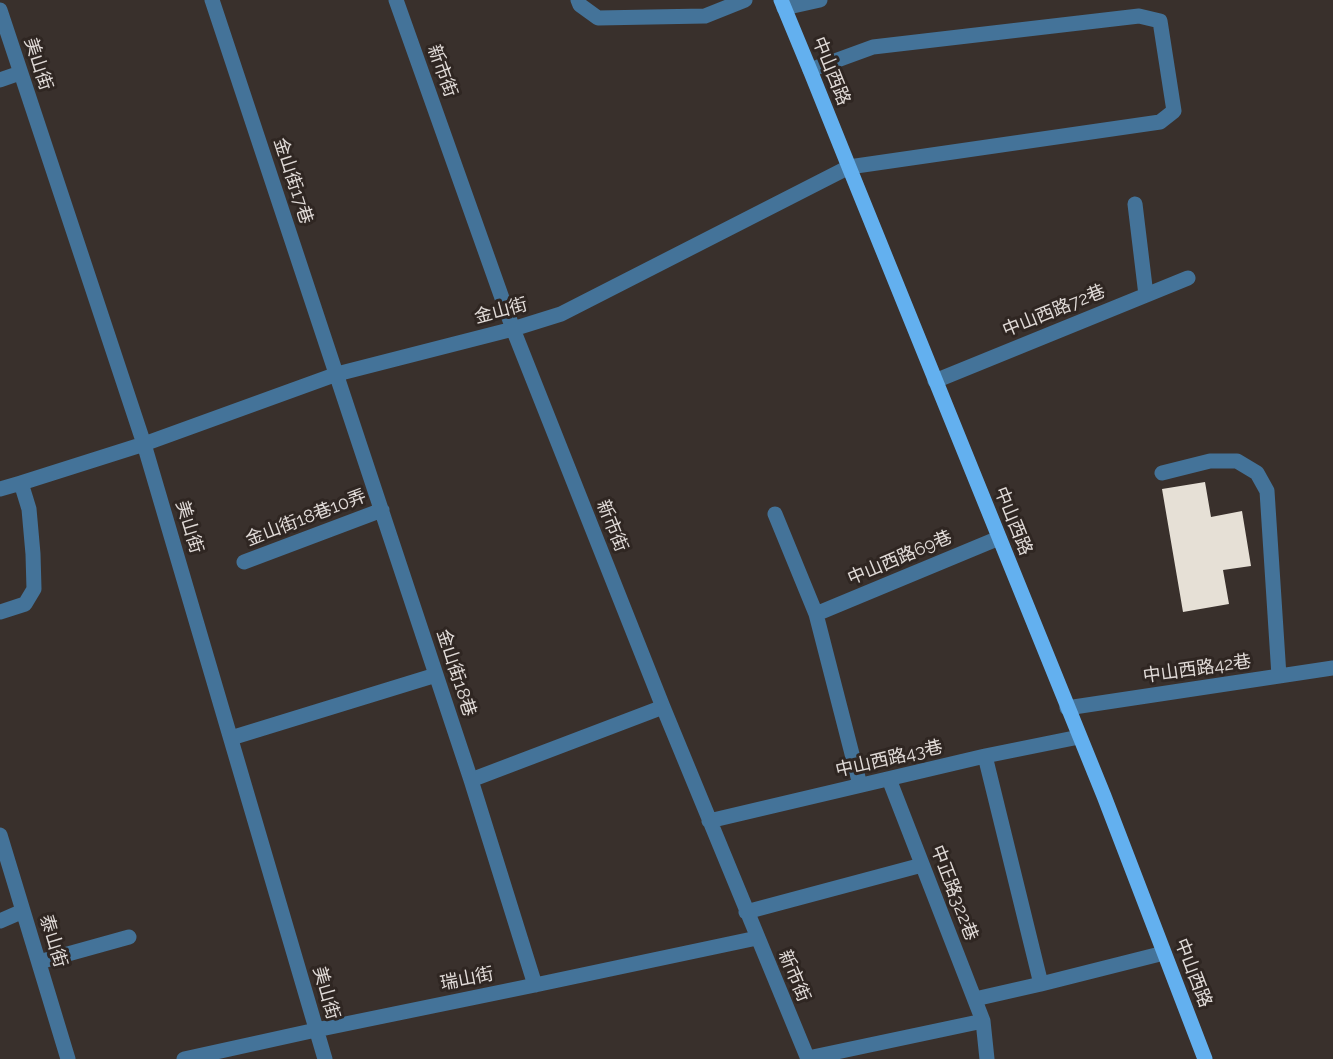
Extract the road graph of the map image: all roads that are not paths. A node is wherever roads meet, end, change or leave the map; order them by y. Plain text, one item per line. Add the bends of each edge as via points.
1 (212, 0) edge
2 (396, 0) edge
3 (745, 0) edge
4 (820, 0) edge
5 (579, 3) edge
6 (782, 4) edge
7 (0, 10) edge
8 (810, 70) junction
9 (20, 73) junction
10 (0, 80) edge
11 (849, 167) junction
12 (1135, 204) dead end
13 (1188, 278) dead end
14 (1146, 295) junction
15 (513, 329) junction
16 (337, 374) junction
17 (935, 381) junction
18 (144, 444) junction
19 (1161, 472) dead end
20 (21, 483) junction
21 (0, 489) edge
22 (382, 510) junction
23 (775, 514) dead end
24 (999, 538) junction
25 (244, 562) dead end
26 (0, 612) edge
27 (816, 614) junction
28 (1333, 668) edge
29 (436, 675) junction
30 (1279, 676) junction
31 (663, 707) junction
32 (1067, 708) junction
33 (1079, 737) junction
34 (231, 738) junction
35 (985, 756) junction
36 (889, 779) junction
37 (471, 780) junction
38 (860, 785) junction
39 (709, 821) junction
40 (0, 835) edge
41 (922, 865) junction
42 (23, 911) junction
43 (746, 912) junction
44 (0, 921) edge
45 (129, 937) dead end
46 (757, 938) junction
47 (1164, 953) junction
48 (39, 962) junction
49 (1041, 984) junction
50 (535, 985) junction
51 (975, 999) junction
52 (983, 1021) junction
53 (316, 1030) junction
54 (68, 1059) edge
55 (184, 1059) edge
56 (325, 1059) edge
57 (808, 1059) edge
58 (987, 1059) edge
59 (1205, 1059) edge

1 - 16 street, 金山街17巷
2 - 15 street, 新市街
3 - 5 street via 705,16 598,18
4 - 6 street
6 - 8 main road, 中山西路
7 - 9 street, 美山街
8 - 11 main road, 中山西路
8 - 11 street, 金山街 via 873,47 1139,16 1160,21 1174,111 1160,122
9 - 10 street
9 - 18 street, 美山街
11 - 15 street, 金山街 via 561,314
11 - 17 main road, 中山西路
12 - 14 street
13 - 14 street, 中山西路72巷
14 - 17 street, 中山西路72巷
15 - 16 street, 金山街
15 - 31 street, 新市街
16 - 18 street, 金山街
16 - 22 street, 金山街18巷
17 - 24 main road, 中山西路
18 - 20 street, 金山街
18 - 34 street, 美山街
19 - 30 street via 1210,461 1237,461 1257,472 1267,491
20 - 21 street, 金山街
20 - 26 street via 29,509 34,589 25,604
22 - 25 street, 金山街18巷10弄
22 - 29 street, 金山街18巷
23 - 27 street
24 - 27 street, 中山西路69巷
24 - 32 main road, 中山西路
27 - 38 street
28 - 30 street, 中山西路42巷
29 - 34 street
29 - 37 street, 金山街18巷
30 - 32 street, 中山西路42巷
31 - 37 street
31 - 39 street, 新市街
32 - 33 main road, 中山西路
33 - 35 street, 中山西路43巷
33 - 47 main road, 中山西路
34 - 53 street, 美山街
35 - 36 street, 中山西路43巷
35 - 49 street
36 - 38 street, 中山西路43巷
36 - 41 street, 中正路322巷
37 - 50 street, 金山街18巷
38 - 39 street, 中山西路43巷
39 - 43 street, 新市街
40 - 42 street, 泰山街
41 - 43 street
41 - 51 street, 中正路322巷
42 - 44 street
42 - 48 street, 泰山街
43 - 46 street, 新市街
45 - 48 street
46 - 50 street, 瑞山街
46 - 57 street, 新市街
47 - 49 street
47 - 59 main road, 中山西路
48 - 54 street, 泰山街
49 - 51 street
50 - 53 street, 瑞山街
51 - 52 street, 中正路322巷
52 - 57 street
52 - 58 street, 中正路322巷
53 - 55 street, 瑞山街
53 - 56 street, 美山街

